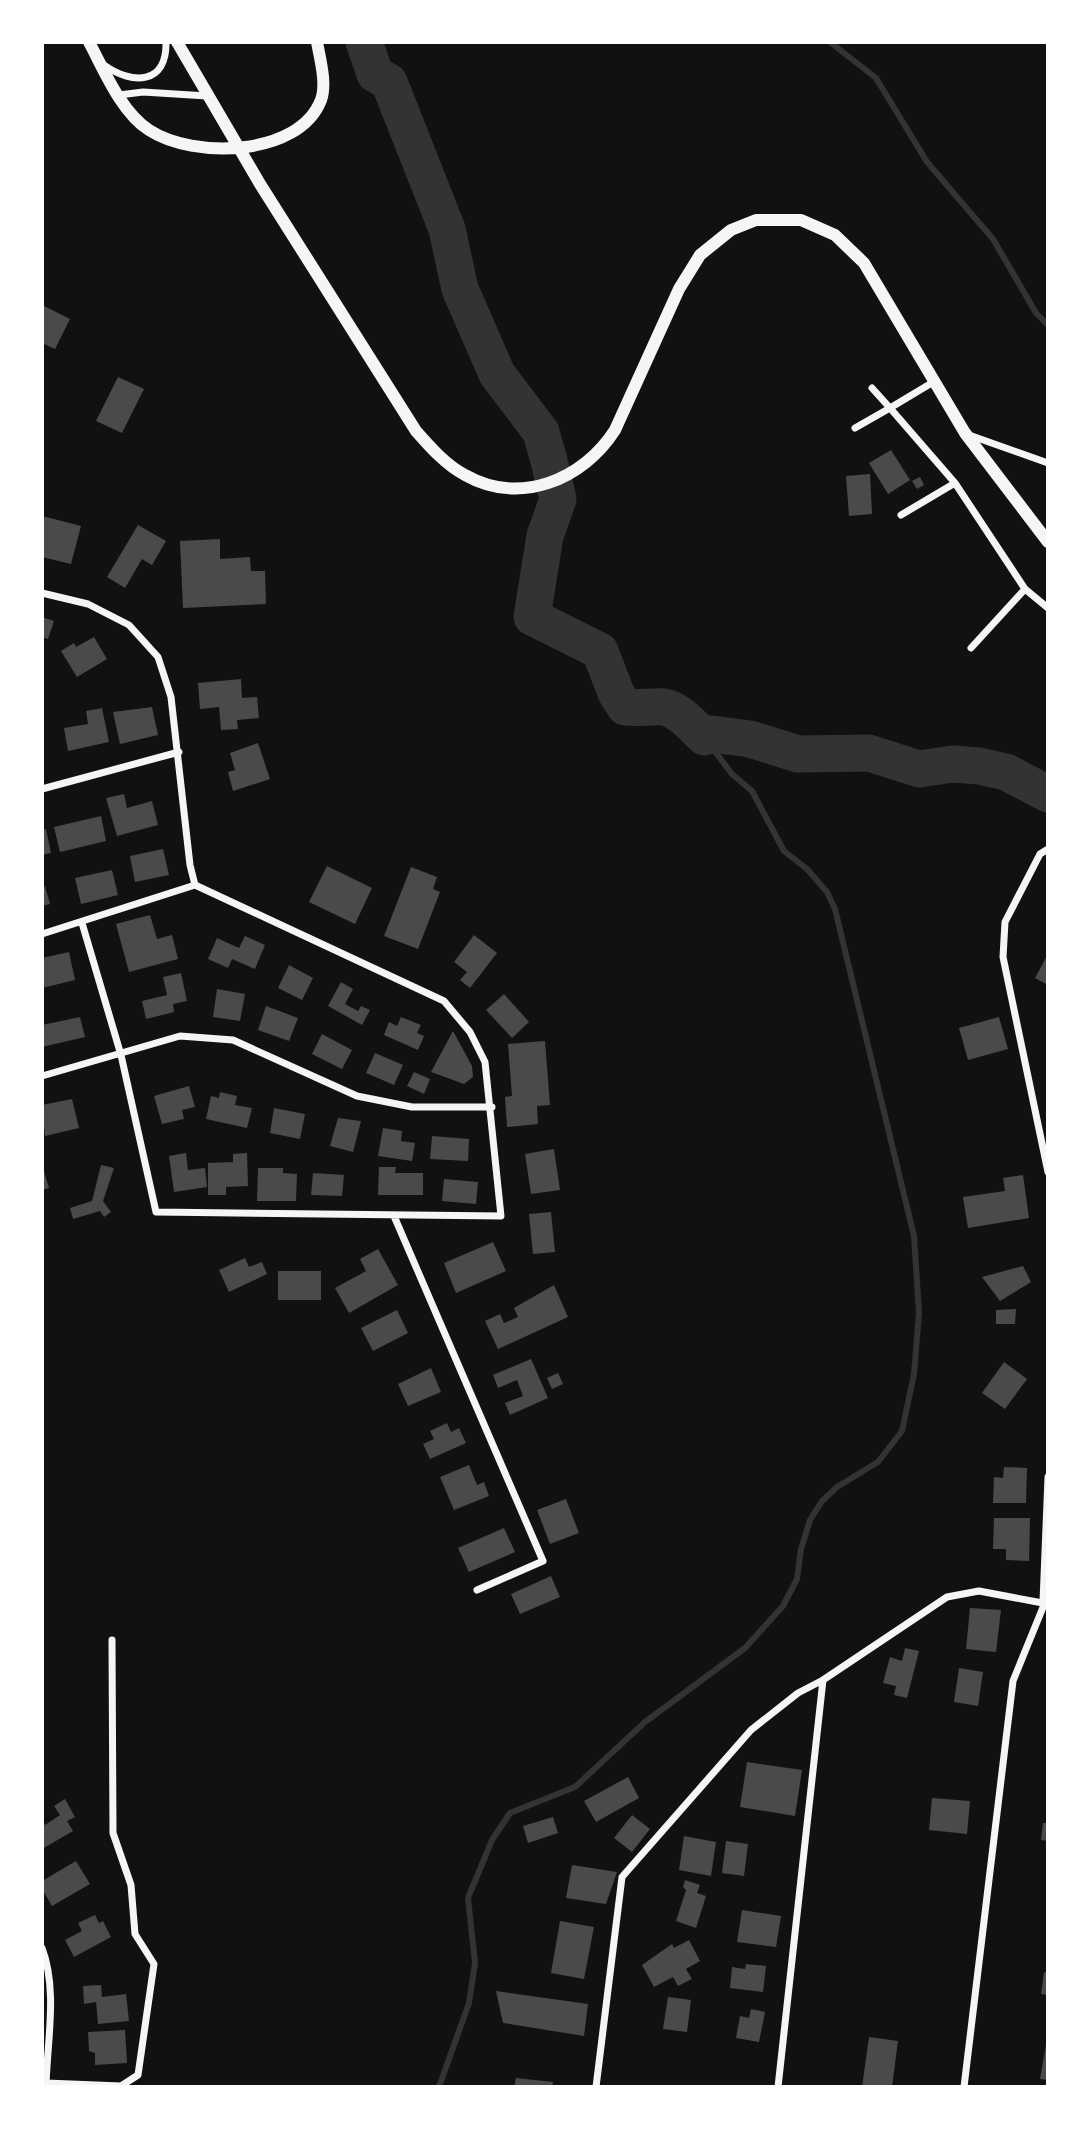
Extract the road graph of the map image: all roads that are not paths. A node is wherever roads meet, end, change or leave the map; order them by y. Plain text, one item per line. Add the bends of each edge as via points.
1 (89, 42) edge
2 (166, 42) edge
3 (177, 42) edge
4 (317, 42) edge
5 (100, 63) junction
6 (119, 95) junction
7 (209, 99) junction
8 (935, 381) junction
9 (872, 388) dead end
10 (890, 408) junction
11 (855, 428) dead end
12 (965, 433) junction
13 (1048, 463) edge
14 (955, 482) junction
15 (901, 516) dead end
16 (1048, 542) edge
17 (1026, 589) junction
18 (42, 593) edge
19 (1048, 608) edge
20 (971, 648) dead end
21 (179, 752) junction
22 (42, 789) edge
23 (1048, 849) edge
24 (195, 885) junction
25 (82, 923) junction
26 (42, 934) edge
27 (121, 1055) junction
28 (42, 1076) edge
29 (492, 1107) junction
30 (1048, 1172) edge
31 (394, 1216) junction
32 (1048, 1477) edge
33 (477, 1590) dead end
34 (1048, 1595) edge
35 (1045, 1604) edge
36 (112, 1640) dead end
37 (823, 1680) junction
38 (42, 1948) edge
39 (46, 2085) edge
40 (596, 2087) edge
41 (778, 2087) edge
42 (964, 2087) edge

1 - 5 street
2 - 5 street via 159,69 146,78 128,79
3 - 7 street
4 - 6 street via 323,98 312,118 267,144 246,149 166,139 147,130
5 - 6 street
6 - 7 street via 154,92
7 - 8 street via 416,431 465,475 491,485 526,488 567,477 602,451 699,255 731,230 755,220 801,220 847,244 878,283
8 - 10 street
8 - 12 street
9 - 10 street
10 - 11 street
10 - 14 street
12 - 13 street
12 - 16 street
14 - 15 street
14 - 17 street
17 - 19 street
17 - 20 street
18 - 21 street via 88,604 129,625 158,657 171,697
21 - 22 street
21 - 24 street
23 - 30 street via 1040,854 1005,922 1003,957
24 - 25 street
24 - 29 street via 444,1001 470,1032 485,1062
25 - 26 street
25 - 27 street
27 - 28 street
27 - 29 street via 180,1036 233,1040 357,1096 412,1107
27 - 31 street via 156,1212
29 - 31 street via 501,1216
31 - 33 street via 543,1562
32 - 35 street
34 - 35 street
35 - 37 street via 979,1591 947,1597
35 - 42 street via 1013,1682
36 - 39 street via 113,1833 131,1885 135,1934 154,1964 138,2075 121,2086
37 - 40 street via 798,1693 751,1730 622,1877
37 - 41 street
38 - 39 street via 50,1998

